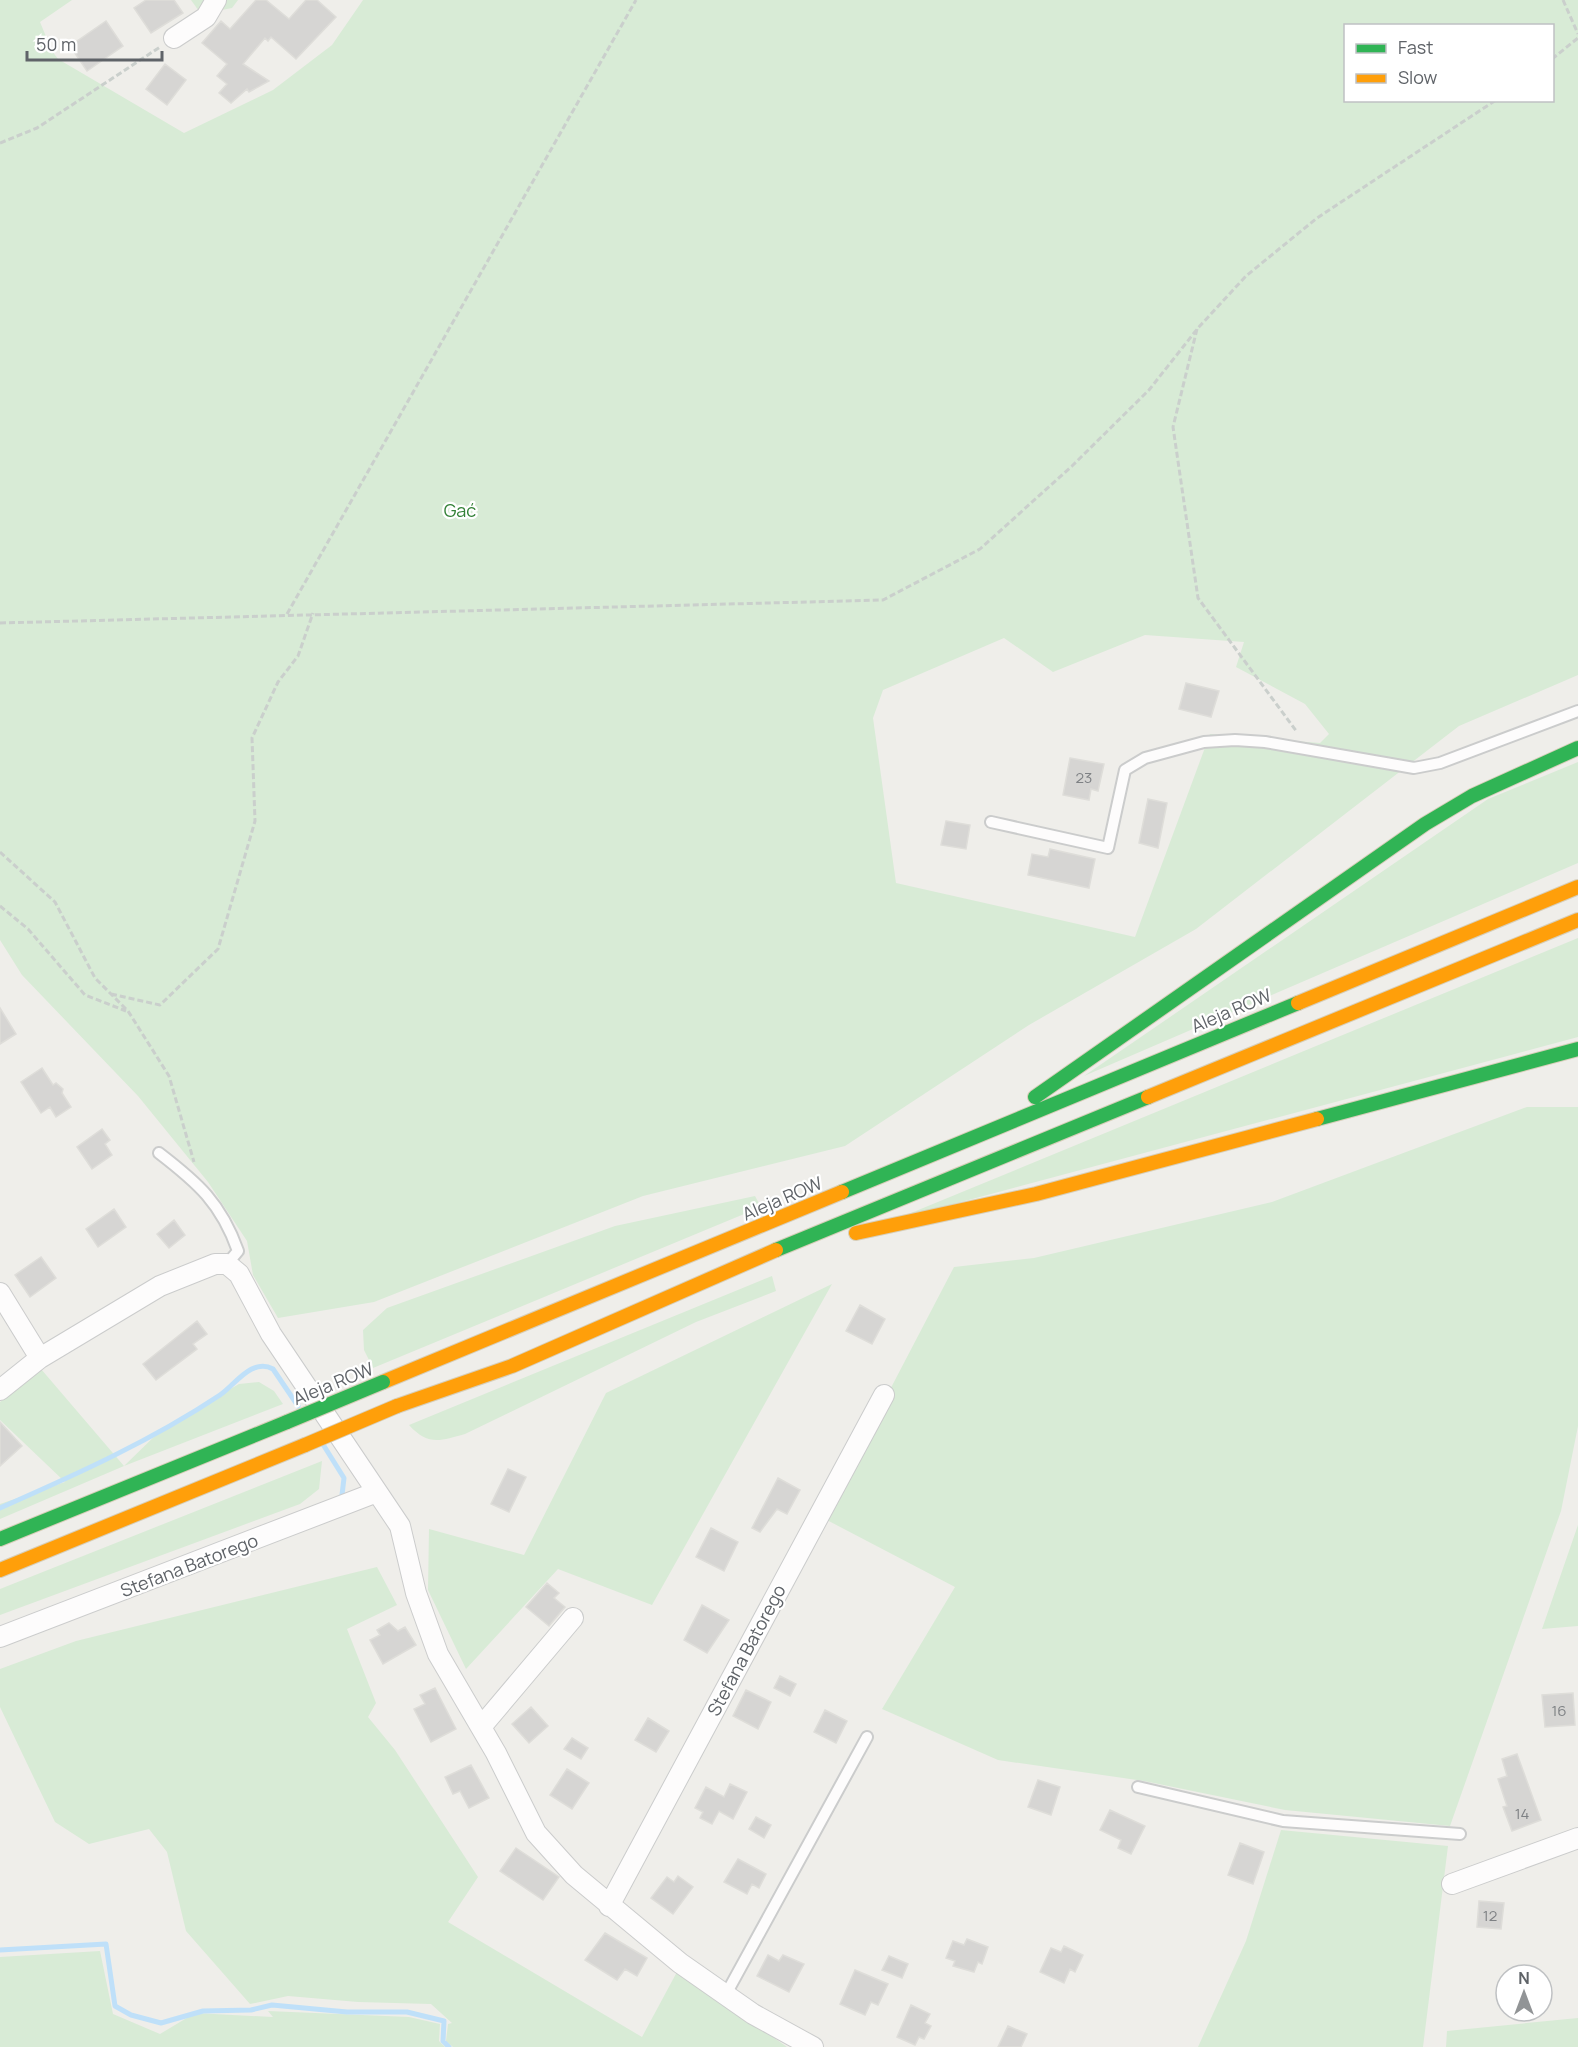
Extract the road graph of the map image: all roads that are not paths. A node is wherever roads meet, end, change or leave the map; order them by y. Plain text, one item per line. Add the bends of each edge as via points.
1 (216, 0) edge
2 (174, 38) road end
3 (1578, 711) edge
4 (1578, 748) edge
5 (992, 822) dead end
6 (1578, 887) edge
7 (1578, 920) edge
8 (1578, 1049) edge
9 (988, 1131) junction
10 (159, 1153) dead end
11 (782, 1248) junction
12 (227, 1264) junction
13 (0, 1293) edge
14 (40, 1358) junction
15 (0, 1390) edge
16 (884, 1395) dead end
17 (377, 1492) junction
18 (0, 1539) edge
19 (0, 1570) edge
20 (573, 1618) dead end
21 (0, 1637) edge
22 (480, 1727) junction
23 (867, 1737) dead end
24 (1138, 1787) dead end
25 (1460, 1834) dead end
26 (1578, 1838) edge
27 (1452, 1884) dead end
28 (609, 1906) junction
29 (725, 1996) junction
30 (813, 2047) edge

1 - 2 street via 206,17
3 - 5 lane via 1440,763 1414,768 1265,742 1220,740 1135,762 1125,770 1108,848
4 - 9 main road via 1472,796 1425,824
6 - 9 main road, Aleja ROW
7 - 11 main road
8 - 11 main road via 1036,1194
9 - 18 main road, Aleja ROW, bridge via 577,1304
10 - 12 lane via 197,1182 228,1224 238,1251
11 - 19 main road, bridge via 512,1366 398,1406
12 - 14 street via 215,1264 160,1286
12 - 17 street via 238,1274 271,1334
13 - 14 street
14 - 15 street
16 - 28 street, Stefana Batorego
17 - 21 street, Stefana Batorego
17 - 22 street via 400,1526 416,1593 438,1654
20 - 22 street
22 - 28 street via 536,1833
23 - 29 lane
24 - 25 lane via 1283,1821
26 - 27 street
28 - 29 street
29 - 30 street

